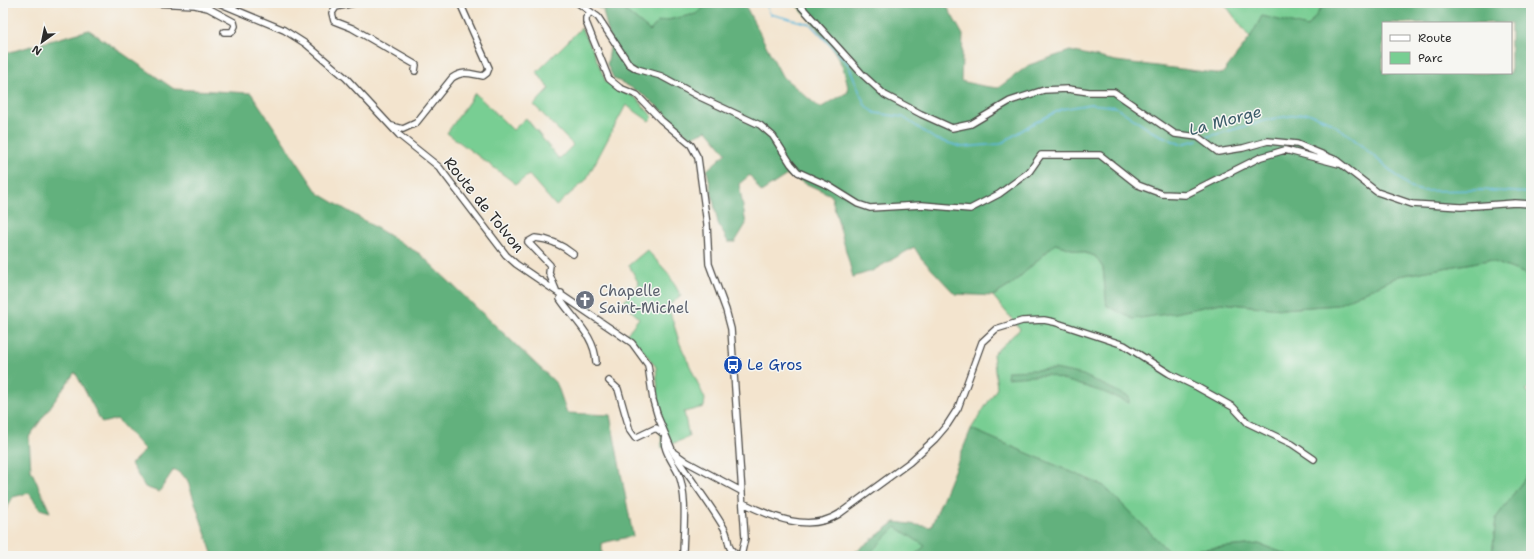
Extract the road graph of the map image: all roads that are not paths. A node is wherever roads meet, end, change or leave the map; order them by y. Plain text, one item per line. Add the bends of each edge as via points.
1 (154, 3) edge
2 (219, 3) edge
3 (354, 3) edge
4 (460, 3) edge
5 (578, 3) edge
6 (798, 3) edge
7 (590, 12) junction
8 (224, 32) dead end
9 (415, 71) dead end
10 (388, 124) junction
11 (1339, 164) junction
12 (1531, 204) edge
13 (573, 254) dead end
14 (559, 291) junction
15 (596, 362) dead end
16 (609, 381) dead end
17 (665, 435) junction
18 (673, 452) junction
19 (1314, 459) dead end
20 (741, 490) junction
21 (743, 503) junction
22 (683, 556) edge
23 (740, 556) edge

1 - 8 street via 195,5 214,10 234,22 232,32
2 - 10 street, Route de Tolvon via 266,21 306,44 353,84
3 - 9 street via 336,7 332,13 334,20 416,65
4 - 10 street via 489,68 487,73 483,76 460,72 452,78 416,123 403,129
5 - 7 street
6 - 11 street via 863,75 885,95 952,128 970,124 1010,101 1044,90 1114,92 1175,134 1198,137 1218,152 1268,141 1283,142 1297,144 1336,160
7 - 11 street via 598,17 629,64 661,76 760,125 773,136 798,172 870,208 922,205 970,209 999,194 1029,172 1041,155 1100,155 1138,184 1162,194 1185,195 1261,157 1285,150
7 - 20 street via 586,22 608,79 620,88 637,95 661,120 691,145 698,158 707,224 709,264 731,329
10 - 14 street, Route de Tolvon via 439,167 506,255
11 - 12 street via 1377,192 1412,204 1461,207
13 - 14 street via 551,241 534,238 528,242 550,264 549,273
14 - 15 street via 560,299 592,342 596,351
14 - 17 street, Route de Tolvon via 632,343 644,356 651,375 653,400
16 - 17 street via 618,389 634,438 656,428
17 - 18 street
17 - 22 street, Route de Tolvon via 665,448 679,476 683,498
18 - 20 street
18 - 23 street via 725,529 729,548
19 - 21 street via 1292,444 1248,423 1232,407 1170,374 1124,345 1054,322 1022,321 996,329 982,342 958,408 935,439 910,462 830,520 818,524 805,524 786,520
20 - 21 street
21 - 23 street via 745,538

